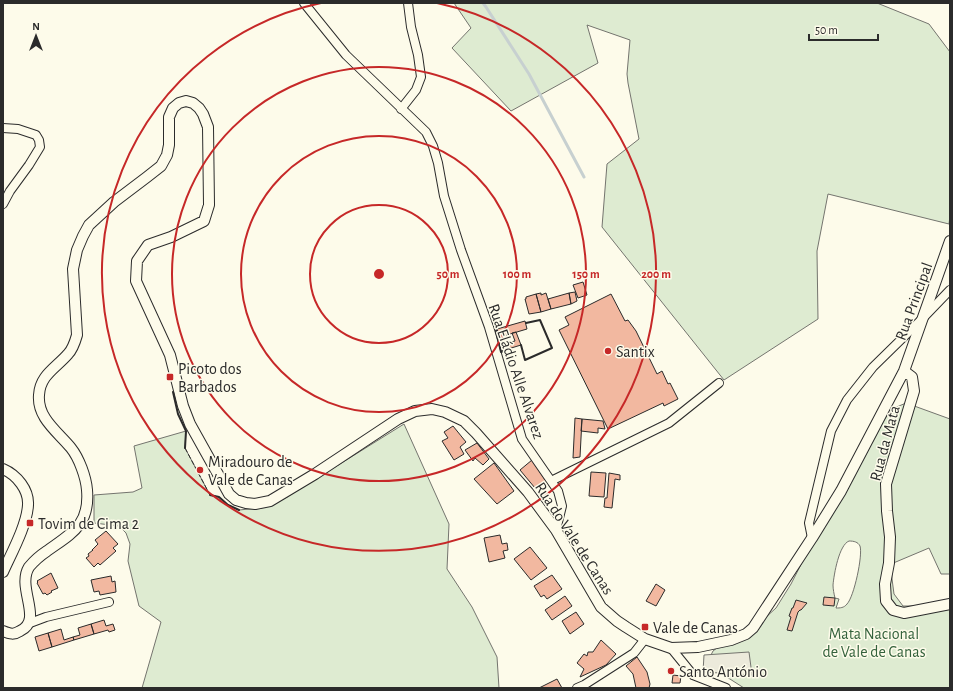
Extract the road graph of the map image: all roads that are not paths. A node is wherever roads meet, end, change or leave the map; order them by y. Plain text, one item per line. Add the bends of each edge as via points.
1 (304, 3) edge
2 (408, 3) edge
3 (401, 109) junction
4 (3, 128) edge
5 (3, 204) edge
6 (950, 242) edge
7 (950, 290) edge
8 (923, 318) junction
9 (904, 371) junction
10 (719, 383) dead end
11 (3, 469) edge
12 (551, 481) junction
13 (556, 530) junction
14 (812, 538) junction
15 (5, 563) edge
16 (3, 572) edge
17 (110, 602) dead end
18 (950, 604) edge
19 (30, 623) junction
20 (3, 631) edge
21 (645, 639) junction
22 (671, 648) junction
23 (577, 688) edge
24 (726, 688) edge

1 - 3 street, Rua Eládio Alle Alvarez via 346,55
2 - 3 street via 421,77 416,90
3 - 12 street, Rua Eládio Alle Alvarez via 426,132 433,146 444,196 489,327 522,439
4 - 5 street via 18,129 36,135 40,147
6 - 8 street, Rua Principal
7 - 8 street
8 - 9 street, Rua Principal
8 - 14 street via 873,367 847,400 831,431 809,523
9 - 14 street, Rua do Vale de Canas
9 - 18 street, Rua da Mata via 912,377 914,391 886,484 890,537 885,584 886,602 893,610 904,613
10 - 12 street via 669,423
11 - 15 street via 20,480 28,504 25,522
12 - 13 street, Rua Eládio Alle Alvarez via 558,491 562,506
13 - 19 street, Rua do Vale de Canas via 528,492 464,421 432,409 415,411 398,419 270,501 246,503 236,500 229,494 190,424 170,355 136,281 137,261 148,245 204,221 209,205 208,127 199,108 186,101 173,108 169,117 169,145 161,166 89,225 77,250 73,269 77,335 69,354 41,384 39,396 41,409 49,424 72,449 83,469 88,489 87,508 83,521 29,567 25,578 31,613
13 - 21 street, Rua do Vale de Canas via 602,606
14 - 22 street, Rua do Vale de Canas via 749,632 713,644
15 - 16 street
17 - 19 street
19 - 20 street via 14,634
21 - 22 street, Rua do Vale de Canas
21 - 23 street via 634,653
22 - 24 street via 693,675

